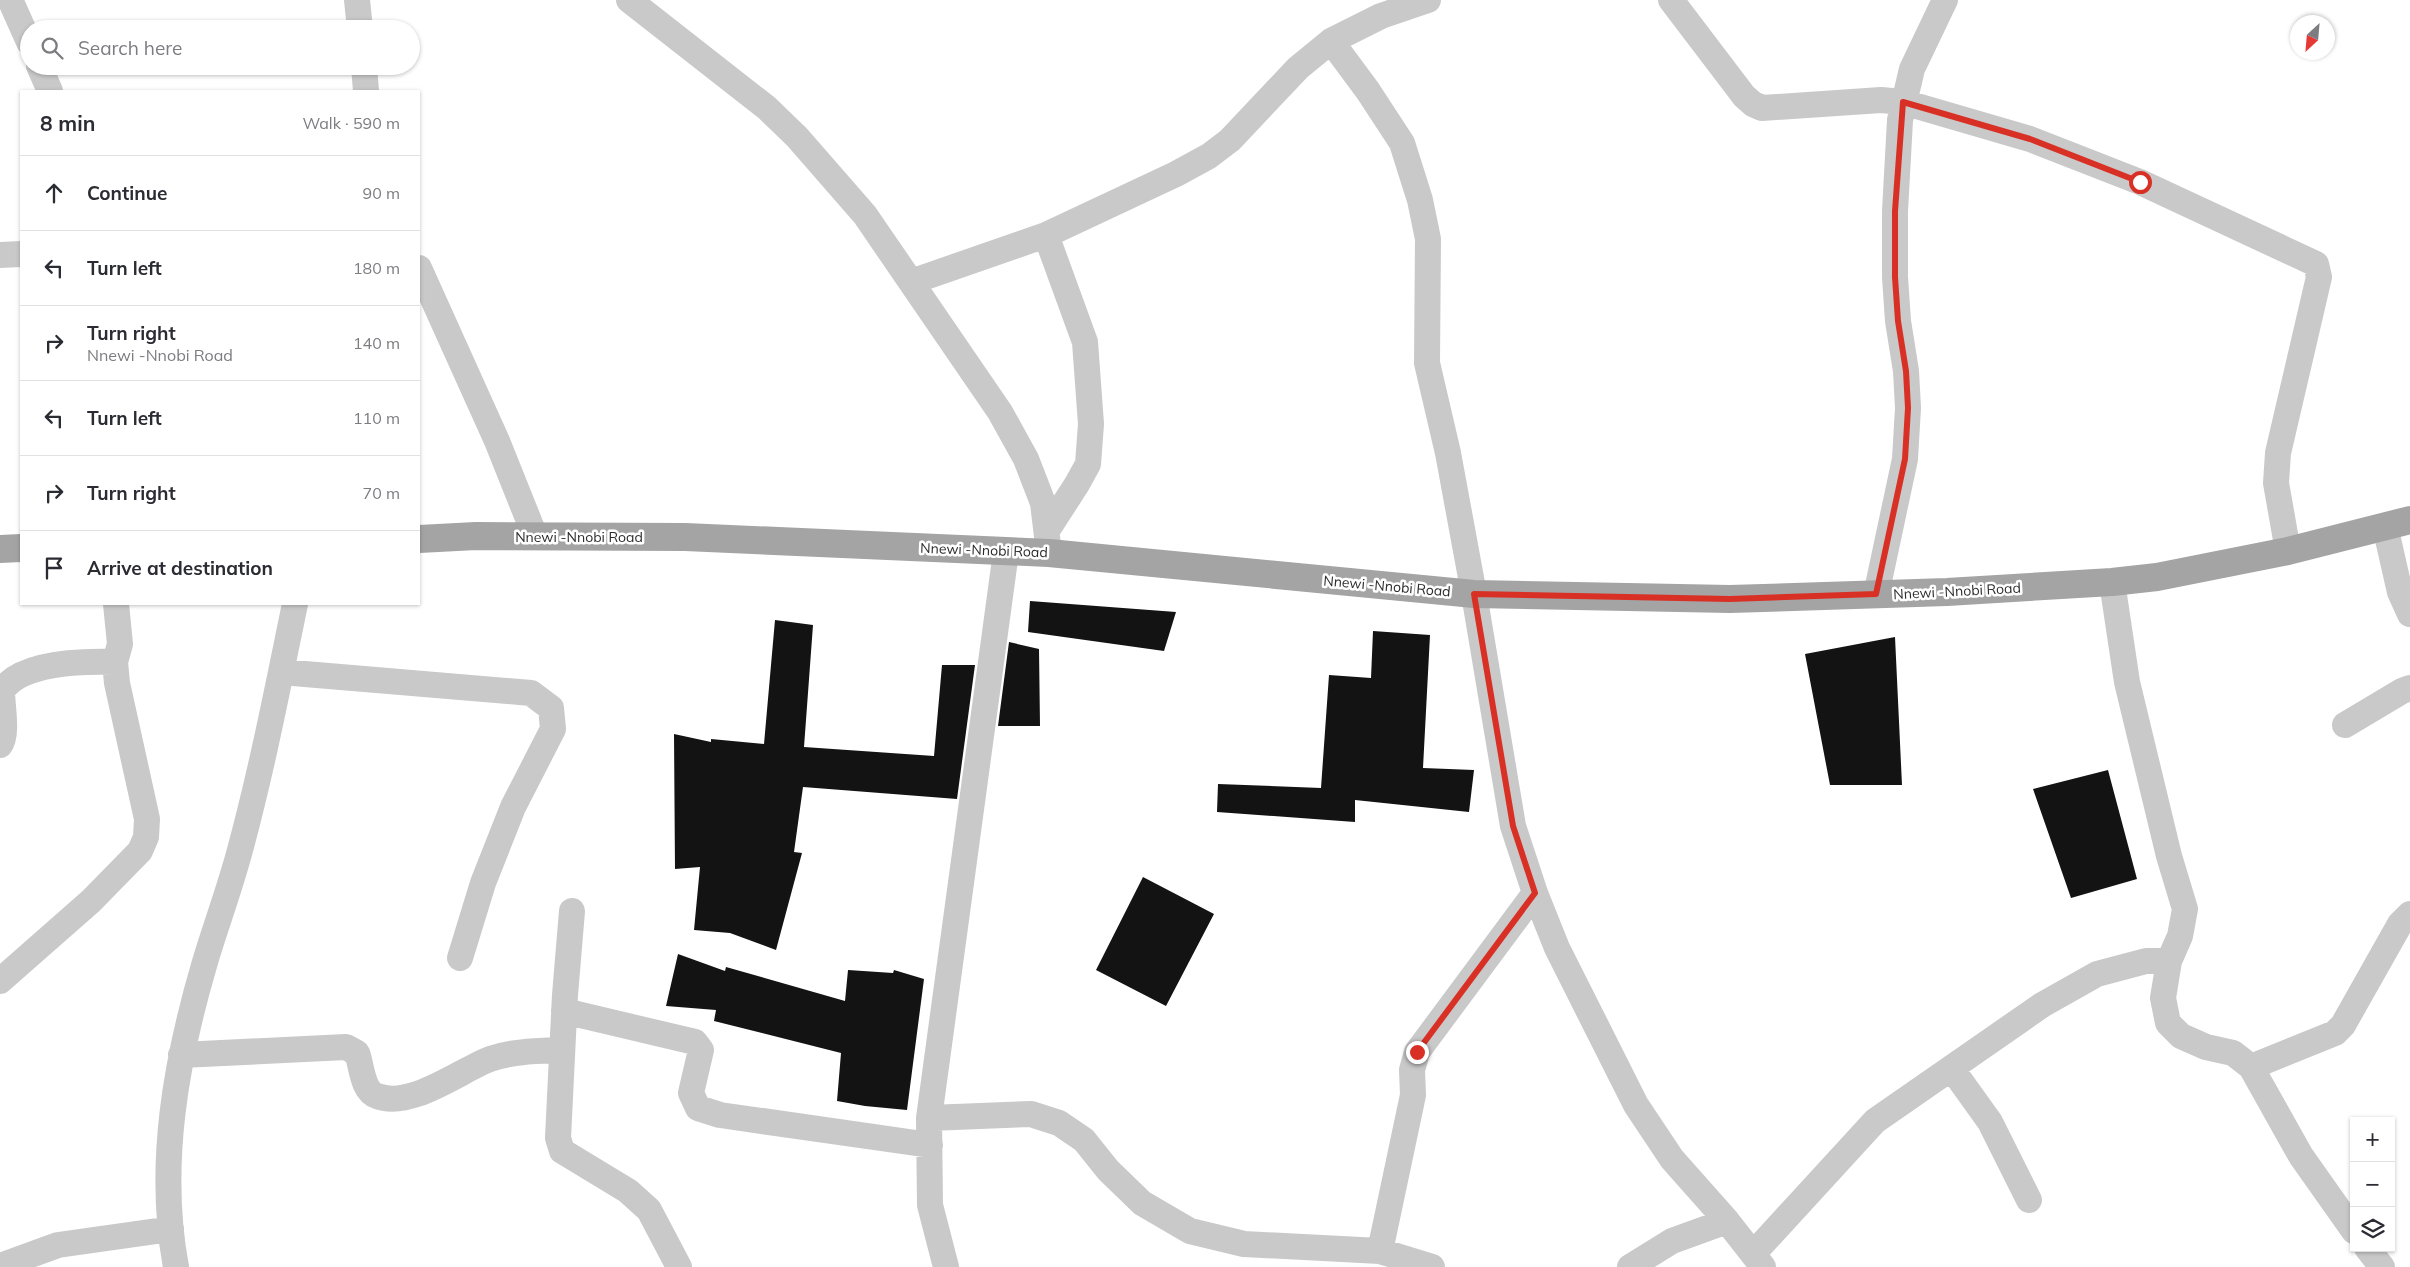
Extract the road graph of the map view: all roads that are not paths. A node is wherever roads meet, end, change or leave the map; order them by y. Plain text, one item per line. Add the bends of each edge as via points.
1 (357, 0) edge
2 (629, 0) edge
3 (1428, 0) edge
4 (1671, 0) edge
5 (1945, 0) edge
6 (12, 4) dead end
7 (359, 20) edge
8 (20, 22) edge
9 (1331, 41) junction
10 (43, 75) edge
11 (365, 75) edge
12 (50, 90) edge
13 (366, 90) edge
14 (1903, 102) junction
15 (1046, 235) junction
16 (0, 254) edge
17 (20, 254) edge
18 (420, 270) edge
19 (911, 282) junction
20 (2397, 523) edge
21 (535, 536) junction
22 (420, 539) edge
23 (1048, 541) junction
24 (20, 548) edge
25 (0, 549) edge
26 (1006, 552) junction
27 (2288, 552) junction
28 (2112, 582) junction
29 (1474, 594) junction
30 (1876, 594) junction
31 (116, 605) edge
32 (295, 605) edge
33 (2410, 614) edge
34 (114, 662) junction
35 (281, 672) junction
36 (2410, 688) edge
37 (2345, 725) dead end
38 (0, 745) edge
39 (1535, 893) junction
40 (572, 911) dead end
41 (2410, 914) edge
42 (460, 958) dead end
43 (2169, 961) junction
44 (0, 981) edge
45 (564, 1011) junction
46 (562, 1050) junction
47 (181, 1055) junction
48 (2251, 1067) junction
49 (1952, 1069) junction
50 (929, 1118) junction
51 (930, 1145) junction
52 (2029, 1200) dead end
53 (1727, 1221) junction
54 (2350, 1224) edge
55 (171, 1230) junction
56 (1380, 1251) junction
57 (2370, 1252) edge
58 (1295, 1257) edge
59 (1758, 1260) edge
60 (0, 1266) edge
61 (176, 1267) edge
62 (679, 1267) edge
63 (946, 1267) edge
64 (1432, 1267) edge
65 (1630, 1267) edge
66 (2382, 1267) edge

1 - 7 street
2 - 19 street via 767,108 797,137 865,215
3 - 9 street via 1381,16
4 - 14 street via 1744,96 1762,108 1881,100
5 - 14 street via 1912,69
6 - 8 street
9 - 15 street via 1298,68 1230,140 1209,156
9 - 29 street via 1402,143 1420,200 1428,239 1428,363
10 - 12 street
11 - 13 street
14 - 27 street via 2030,139 2122,175 2316,264 2319,277 2278,453 2276,483
14 - 30 street via 1895,211 1895,277 1908,408 1905,459
15 - 19 street
15 - 23 street via 1085,342 1090,424 1088,464
16 - 17 street
18 - 21 street via 498,441
19 - 23 street via 1000,412 1026,459 1043,503
20 - 27 main road, Nnewi -Nnobi Road
20 - 33 street via 2400,592
21 - 22 main road, Nnewi -Nnobi Road
21 - 26 main road, Nnewi -Nnobi Road via 705,538
23 - 26 main road, Nnewi -Nnobi Road
23 - 29 main road, Nnewi -Nnobi Road
24 - 25 main road
26 - 50 street
27 - 28 main road, Nnewi -Nnobi Road via 2157,577
28 - 30 main road, Nnewi -Nnobi Road
28 - 43 street via 2126,682 2185,909 2180,936
29 - 30 main road, Nnewi -Nnobi Road via 1730,599
29 - 39 street via 1513,826
31 - 34 street via 120,644
32 - 35 street
34 - 38 street via 84,661 17,675 2,691 4,741
34 - 44 street via 147,819 146,838 140,851 91,901
35 - 42 street via 531,693 551,708 553,729 513,808
35 - 47 street via 249,816
36 - 37 street
39 - 53 street via 1557,948 1636,1105 1672,1159
39 - 56 street via 1417,1052 1412,1070 1413,1094
40 - 45 street
41 - 48 street via 2400,924 2343,1025 2335,1033
43 - 48 street via 2163,998 2168,1023 2181,1036 2206,1047 2233,1052
43 - 49 street via 2146,961 2097,974 2042,1005
45 - 46 street
45 - 51 street via 694,1042 701,1050 691,1093 698,1108 720,1115
46 - 47 street via 524,1052 492,1059 418,1095 394,1099 376,1096 367,1088 356,1053 346,1047
46 - 62 street via 558,1138 562,1151 628,1192 649,1210
47 - 55 street via 170,1125
48 - 54 street via 2301,1156
49 - 52 street via 1990,1122
49 - 59 street via 1875,1121 1829,1169
50 - 51 street
50 - 58 street via 1031,1114 1059,1123 1084,1140 1108,1170 1142,1203 1190,1231
51 - 63 street via 930,1205
53 - 59 street
53 - 65 street via 1672,1241
55 - 60 street via 58,1245
55 - 61 street
56 - 58 street
56 - 64 street
57 - 66 street

